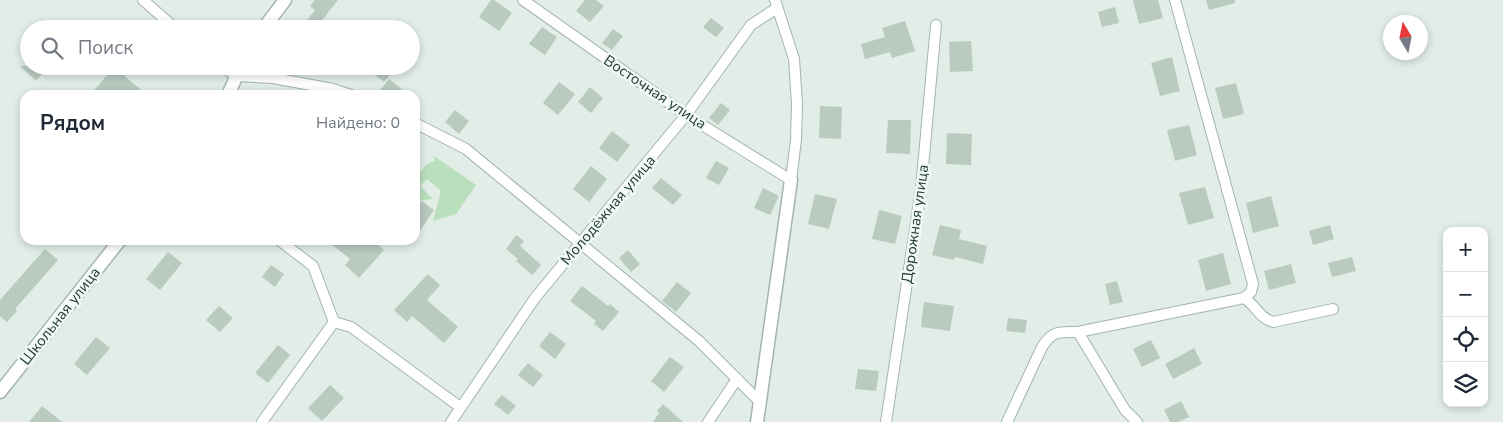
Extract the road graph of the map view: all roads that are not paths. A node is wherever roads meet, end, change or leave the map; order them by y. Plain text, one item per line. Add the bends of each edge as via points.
1 (144, 0) edge
2 (285, 0) edge
3 (523, 0) edge
4 (1175, 0) edge
5 (776, 4) edge
6 (166, 20) edge
7 (270, 20) edge
8 (936, 25) dead end
9 (236, 75) edge
10 (258, 75) edge
11 (230, 90) edge
12 (335, 90) edge
13 (686, 115) junction
14 (420, 126) edge
15 (791, 180) junction
16 (580, 244) junction
17 (116, 245) edge
18 (286, 245) edge
19 (1244, 298) junction
20 (1333, 309) dead end
21 (334, 322) junction
22 (1078, 332) junction
23 (737, 379) junction
24 (0, 392) edge
25 (759, 401) junction
26 (460, 407) junction
27 (262, 422) edge
28 (451, 422) edge
29 (708, 422) edge
30 (757, 422) edge
31 (886, 422) edge
32 (1006, 422) edge
33 (1137, 422) edge

1 - 6 street
2 - 7 street
3 - 13 street, Восточная улица
4 - 19 street via 1253,284 1251,292
5 - 13 street, Молодёжная улица via 750,26
5 - 15 street via 794,59 797,104
8 - 31 street, Дорожная улица via 921,189
9 - 11 street
10 - 12 street
13 - 15 street, Восточная улица
13 - 16 street, Молодёжная улица
14 - 16 street via 466,149
15 - 25 street
16 - 23 street via 700,341
16 - 26 street, Молодёжная улица via 535,298
17 - 24 street, Школьная улица
18 - 21 street via 313,266
19 - 20 street via 1252,302 1266,320 1273,322
19 - 22 street
21 - 26 street via 351,327
21 - 27 street
22 - 32 street via 1059,332 1049,337
22 - 33 street via 1125,410
23 - 25 street
23 - 29 street
25 - 30 street
26 - 28 street, Молодёжная улица

